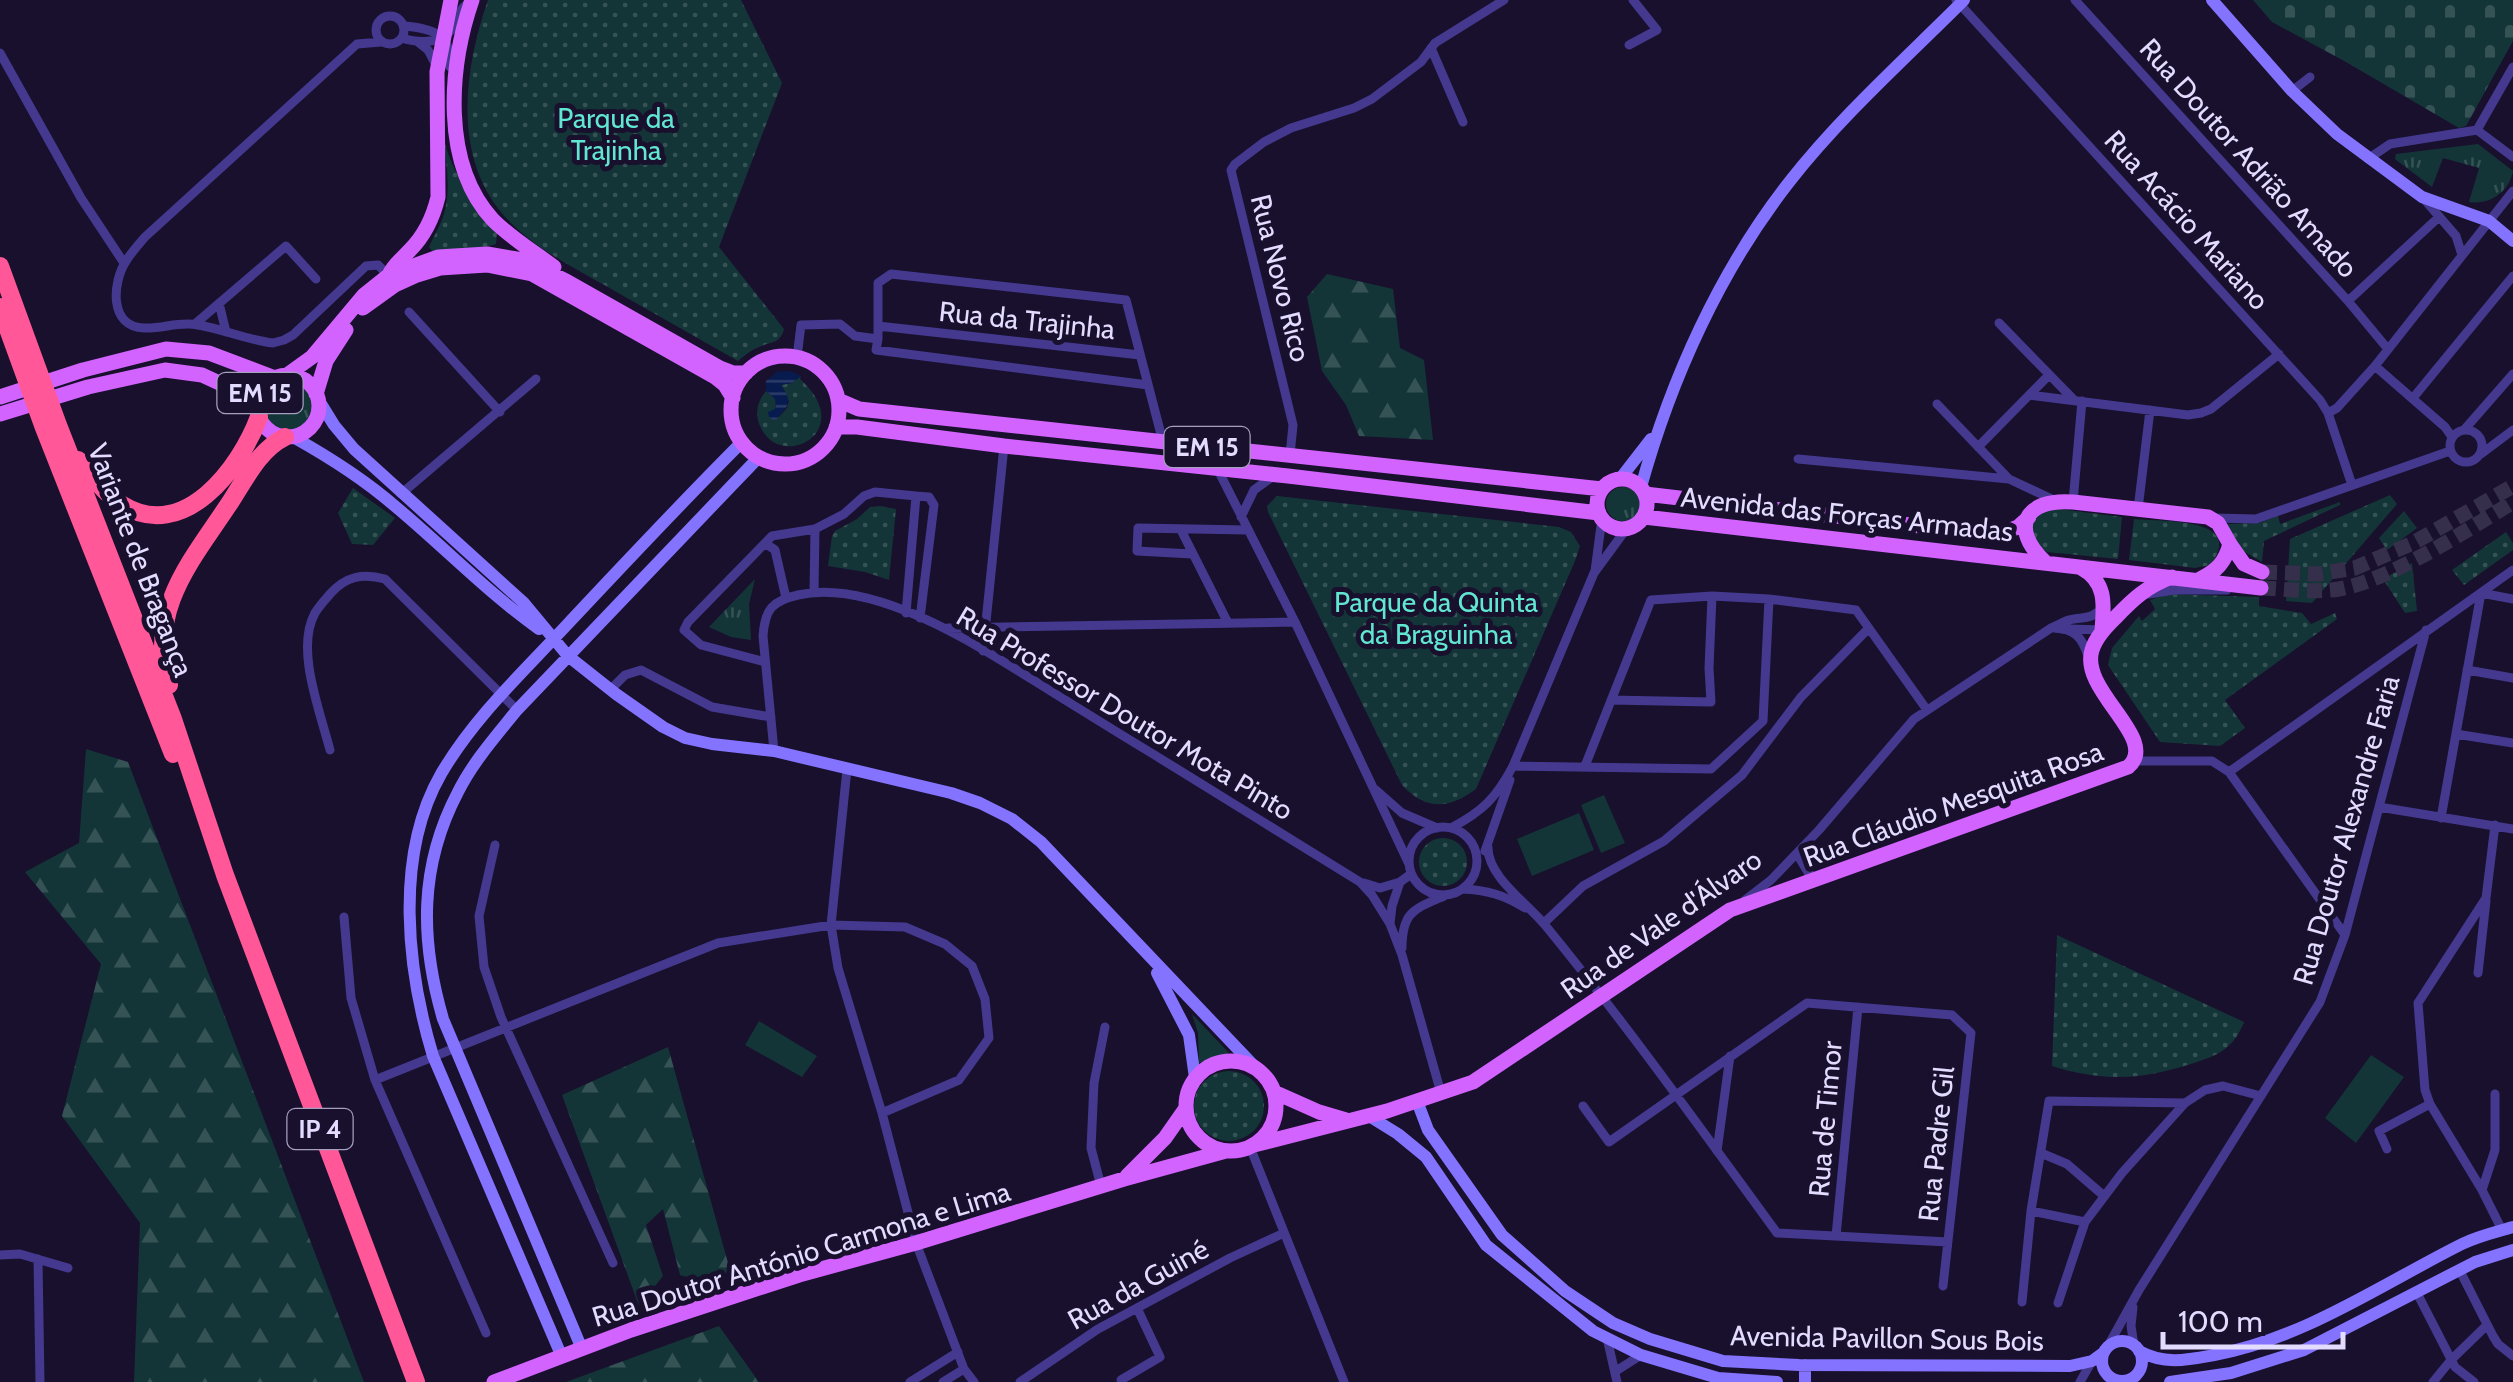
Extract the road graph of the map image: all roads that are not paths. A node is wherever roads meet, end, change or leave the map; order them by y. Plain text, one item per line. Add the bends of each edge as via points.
1 (472, 0) edge
2 (1504, 0) edge
3 (1634, 0) edge
4 (2075, 0) edge
5 (2212, 0) edge
6 (1960, 1) edge
7 (450, 7) edge
8 (404, 26) junction
9 (423, 28) junction
10 (375, 29) junction
11 (402, 38) junction
12 (443, 38) junction
13 (382, 42) junction
14 (418, 42) junction
15 (360, 43) junction
16 (1629, 44) dead end
17 (1431, 48) junction
18 (0, 54) edge
19 (2513, 67) edge
20 (438, 68) junction
21 (2310, 77) dead end
22 (2292, 91) junction
23 (1463, 122) dead end
24 (2477, 130) junction
25 (2380, 134) dead end
26 (2390, 144) junction
27 (2513, 157) edge
28 (2368, 159) junction
29 (462, 167) junction
30 (2513, 190) edge
31 (2422, 197) junction
32 (2440, 217) junction
33 (2489, 221) junction
34 (498, 224) junction
35 (424, 234) junction
36 (2513, 241) edge
37 (2462, 255) junction
38 (490, 260) junction
39 (437, 263) junction
40 (124, 264) junction
41 (0, 266) edge
42 (2513, 276) edge
43 (316, 278) dead end
44 (392, 280) junction
45 (566, 281) junction
46 (2348, 301) junction
47 (219, 303) junction
48 (409, 312) dead end
49 (2, 313) edge
50 (1999, 322) dead end
51 (195, 324) junction
52 (878, 326) junction
53 (226, 332) junction
54 (878, 339) junction
55 (2388, 348) junction
56 (22, 349) junction
57 (2279, 354) junction
58 (1140, 356) junction
59 (797, 357) junction
60 (2375, 366) junction
61 (746, 373) junction
62 (2513, 374) edge
63 (2049, 375) junction
64 (281, 376) junction
65 (536, 379) dead end
66 (1148, 385) junction
67 (2029, 396) junction
68 (0, 397) edge
69 (317, 397) junction
70 (733, 398) junction
71 (2413, 398) junction
72 (838, 400) junction
73 (2078, 400) junction
74 (1937, 404) dead end
75 (2150, 410) junction
76 (258, 412) junction
77 (500, 412) junction
78 (2328, 413) junction
79 (0, 414) edge
80 (51, 427) junction
81 (836, 428) junction
82 (2464, 430) junction
83 (2513, 430) edge
84 (1656, 433) junction
85 (289, 437) junction
86 (2452, 437) junction
87 (742, 442) junction
88 (1163, 442) junction
89 (1004, 446) junction
90 (1978, 447) junction
91 (68, 448) junction
92 (1220, 449) junction
93 (2450, 450) junction
94 (320, 452) junction
95 (2481, 454) junction
96 (1287, 455) junction
97 (759, 457) junction
98 (1798, 459) dead end
99 (377, 470) junction
100 (1218, 470) junction
101 (1277, 474) junction
102 (1620, 479) junction
103 (2009, 479) junction
104 (2352, 484) junction
105 (1602, 489) junction
106 (1643, 490) junction
107 (401, 494) junction
108 (916, 496) junction
109 (2054, 500) junction
110 (2073, 502) junction
111 (2138, 510) junction
112 (1600, 516) junction
113 (1241, 517) junction
114 (1644, 517) junction
115 (2028, 517) junction
116 (2208, 517) junction
117 (1627, 528) junction
118 (815, 529) junction
119 (1181, 530) junction
120 (1247, 530) junction
121 (765, 542) junction
122 (2230, 544) junction
123 (1192, 554) junction
124 (2045, 562) junction
125 (2077, 566) junction
126 (2513, 570) edge
127 (1594, 573) junction
128 (2172, 577) junction
129 (2196, 580) junction
130 (2262, 580) junction
131 (814, 592) junction
132 (2481, 593) junction
133 (1712, 596) junction
134 (786, 598) junction
135 (1769, 599) junction
136 (2513, 599) edge
137 (2132, 600) junction
138 (2105, 604) junction
139 (906, 613) junction
140 (920, 618) junction
141 (1295, 622) junction
142 (1228, 623) junction
143 (946, 628) junction
144 (986, 628) junction
145 (2051, 628) junction
146 (1868, 629) junction
147 (2068, 629) junction
148 (2102, 630) junction
149 (2426, 630) junction
150 (553, 639) junction
151 (983, 650) junction
152 (568, 656) junction
153 (765, 662) junction
154 (2091, 667) junction
155 (2468, 670) junction
156 (2513, 678) edge
157 (610, 690) junction
158 (500, 695) junction
159 (1611, 700) junction
160 (517, 710) junction
161 (1927, 710) junction
162 (771, 717) junction
163 (173, 719) junction
164 (2456, 734) junction
165 (2135, 738) junction
166 (2513, 742) edge
167 (330, 750) dead end
168 (774, 751) junction
169 (2135, 761) junction
170 (2171, 761) junction
171 (1513, 766) junction
172 (1585, 766) junction
173 (848, 769) junction
174 (2229, 772) junction
175 (1374, 789) junction
176 (2378, 807) junction
177 (2442, 818) junction
178 (2495, 825) junction
179 (1436, 828) junction
180 (1450, 828) junction
181 (2513, 829) edge
182 (495, 845) dead end
183 (1488, 847) junction
184 (1797, 854) junction
185 (1476, 866) junction
186 (1410, 869) junction
187 (225, 875) junction
188 (1818, 879) junction
189 (1360, 882) junction
190 (1400, 882) junction
191 (1462, 889) junction
192 (1372, 895) junction
193 (1445, 895) junction
194 (2486, 898) junction
195 (1392, 906) junction
196 (1418, 907) junction
197 (1730, 910) junction
198 (344, 917) dead end
199 (1540, 919) junction
200 (1390, 924) junction
201 (832, 925) junction
202 (2345, 934) junction
203 (1402, 956) junction
204 (1149, 958) junction
205 (2478, 974) dead end
206 (1603, 997) junction
207 (1858, 1007) junction
208 (506, 1027) junction
209 (1105, 1027) dead end
210 (454, 1048) junction
211 (433, 1056) junction
212 (1730, 1056) junction
213 (1255, 1067) junction
214 (1195, 1078) junction
215 (375, 1080) junction
216 (1274, 1092) junction
217 (1441, 1093) junction
218 (2495, 1094) dead end
219 (1675, 1095) junction
220 (2261, 1096) junction
221 (1418, 1101) junction
222 (2184, 1103) junction
223 (2430, 1104) junction
224 (1583, 1106) dead end
225 (1186, 1108) junction
226 (882, 1113) junction
227 (1369, 1116) junction
228 (1350, 1121) junction
229 (1252, 1146) junction
230 (2388, 1148) dead end
231 (1226, 1151) junction
232 (1717, 1151) junction
233 (2041, 1153) junction
234 (1124, 1178) junction
235 (1100, 1186) junction
236 (2482, 1190) junction
237 (2104, 1195) junction
238 (2031, 1211) junction
239 (2085, 1222) junction
240 (2508, 1228) edge
241 (1284, 1234) junction
242 (1836, 1236) junction
243 (1948, 1242) junction
244 (916, 1243) junction
245 (2513, 1250) edge
246 (0, 1255) edge
247 (38, 1259) junction
248 (613, 1263) dead end
249 (68, 1268) dead end
250 (2460, 1270) junction
251 (1942, 1286) dead end
252 (2138, 1290) junction
253 (2417, 1293) junction
254 (2022, 1302) dead end
255 (2058, 1303) dead end
256 (1137, 1308) junction
257 (2487, 1325) junction
258 (486, 1333) dead end
259 (1607, 1338) junction
260 (2137, 1348) junction
261 (582, 1349) junction
262 (958, 1352) junction
263 (2101, 1353) junction
264 (1641, 1355) junction
265 (2513, 1356) edge
266 (562, 1357) junction
267 (2451, 1360) junction
268 (1805, 1365) junction
269 (1823, 1365) junction
270 (964, 1369) junction
271 (1616, 1376) edge
272 (1121, 1380) edge
273 (2120, 1381) edge
274 (40, 1382) edge
275 (416, 1382) edge
276 (494, 1382) edge
277 (910, 1382) edge
278 (942, 1382) edge
279 (974, 1382) edge
280 (1020, 1382) edge
281 (1344, 1382) edge
282 (1777, 1382) edge
283 (1805, 1382) edge
284 (1823, 1382) edge
285 (2080, 1382) edge
286 (2170, 1382) edge
287 (2434, 1382) edge
288 (2474, 1382) edge

1 - 12 street
1 - 29 main road via 457,68
2 - 17 street, Rua Novo Rico
3 - 16 street via 1657,30
4 - 46 street, Rua Doutor Adrião Amado
5 - 22 street
6 - 57 street, Rua Acácio Mariano
6 - 84 street via 1790,180 1753,232 1691,345
7 - 9 street
7 - 12 main road
8 - 9 street
8 - 10 street via 391,15
8 - 11 street
9 - 12 street
10 - 13 street
10 - 15 street
11 - 13 street
11 - 14 street
12 - 14 street
12 - 20 main road
12 - 29 street via 450,56 450,144
13 - 15 street
14 - 20 street
15 - 40 street via 144,237
17 - 23 street
17 - 96 street, Rua Novo Rico via 1372,99 1291,128 1232,170 1293,425
18 - 40 street
19 - 24 street
20 - 35 main road via 438,197
21 - 22 street
22 - 28 street
24 - 26 street
24 - 27 street
25 - 26 street
26 - 28 street
28 - 31 street
29 - 34 main road
30 - 33 street
31 - 32 street
31 - 33 street
32 - 37 street
32 - 46 street
33 - 36 street
33 - 37 street
34 - 38 main road via 500,246
34 - 45 main road
35 - 39 main road
35 - 44 main road via 395,263
37 - 55 street
38 - 39 main road, EM 15 via 462,254
38 - 45 main road, EM 15 via 523,260
38 - 70 main road, EM 15 via 532,274 715,377
39 - 44 main road, EM 15
40 - 51 street via 116,284 121,318 142,328
41 - 56 highway, Variante de Bragança / IP 4
42 - 71 street
43 - 47 street via 286,246
44 - 53 street via 378,264 366,266 284,340
44 - 64 main road, EM 15 via 364,295 312,357
44 - 69 main road, EM 15 via 337,341
45 - 61 main road, EM 15 via 720,368
46 - 55 street, Rua Doutor Adrião Amado
47 - 51 street
47 - 53 street
48 - 77 street
49 - 56 highway, Variante de Bragança / IP 4
50 - 63 street
51 - 53 street
52 - 54 street
52 - 58 street, Rua da Trajinha
52 - 58 street via 878,283 891,274 1126,300
54 - 59 street via 855,336 840,324 800,325
54 - 66 street, Rua da Trajinha via 876,350
55 - 60 street
56 - 80 highway, Variante de Bragança / IP 4
57 - 75 street via 2201,414
57 - 78 street, Rua Acácio Mariano
58 - 66 street, Rua da Trajinha
59 - 61 main road via 779,356
59 - 72 main road via 824,372
60 - 71 street
60 - 78 street
61 - 70 main road
62 - 82 street
63 - 67 street
63 - 73 street
64 - 68 main road via 209,353 166,349
64 - 69 main road, EM 15 via 305,380
64 - 76 main road, EM 15 via 261,390
65 - 77 street
66 - 88 street, Rua da Trajinha
67 - 73 street
67 - 90 street
69 - 85 main road, EM 15 via 316,419
69 - 99 street
70 - 87 main road
71 - 86 street
72 - 81 main road
72 - 88 main road, EM 15 via 859,409
73 - 75 street
73 - 110 street
74 - 90 street
75 - 111 street
76 - 79 main road via 241,392 202,375 165,370
76 - 85 main road, EM 15 via 269,431
76 - 91 highway via 234,465 204,498 169,513 124,506
77 - 107 street
78 - 104 street, Rua Acácio Mariano
80 - 91 highway, Variante de Bragança / IP 4
80 - 187 highway, Variante de Bragança / IP 4 via 160,724
81 - 89 main road, EM 15
81 - 97 main road via 804,460
82 - 86 street
82 - 95 street via 2481,439
83 - 95 street
84 - 102 street
84 - 106 street
85 - 94 street
85 - 163 highway via 264,451 172,597 164,633
86 - 93 street
87 - 97 main road
87 - 150 street
88 - 92 main road, EM 15
89 - 100 main road, EM 15
89 - 144 street
90 - 103 street
91 - 163 highway, Variante de Bragança / IP 4
92 - 96 main road, EM 15
92 - 100 street
93 - 95 street via 2466,463
93 - 104 street
94 - 99 street via 365,473
94 - 150 street via 393,504
96 - 100 main road via 1272,462 1232,458
96 - 105 main road, EM 15
97 - 152 street
98 - 103 street
99 - 107 street
100 - 101 main road, EM 15
100 - 113 street
101 - 112 main road, EM 15
101 - 113 street via 1254,490
102 - 105 main road
102 - 106 main road, Avenida das Forças Armadas
103 - 109 street
104 - 116 street via 2256,518
105 - 112 main road
106 - 114 main road, Avenida das Forças Armadas
106 - 115 main road, Avenida das Forças Armadas via 1997,535
107 - 150 street via 524,603
108 - 118 street via 874,492
108 - 139 street
108 - 140 street via 934,505
109 - 110 main road
109 - 115 main road, Avenida das Forças Armadas
110 - 111 main road
111 - 116 main road
112 - 117 main road, EM 15
112 - 127 street
113 - 120 street
114 - 117 main road, Avenida das Forças Armadas
114 - 124 main road, Avenida das Forças Armadas
115 - 124 main road, Avenida das Forças Armadas via 2025,536
116 - 122 main road
117 - 127 street
118 - 121 street
118 - 131 street
119 - 120 street
119 - 123 street
119 - 123 street via 1138,528 1137,551
120 - 141 street
121 - 134 street via 775,550
121 - 153 street via 684,630 701,645
122 - 129 main road via 2214,572
122 - 130 main road
123 - 142 street
124 - 125 main road, Avenida das Forças Armadas
125 - 128 main road, Avenida das Forças Armadas
125 - 138 main road via 2090,573
126 - 132 street
127 - 171 street
128 - 129 main road, Avenida das Forças Armadas
128 - 137 main road
129 - 130 main road, Avenida das Forças Armadas
130 - 137 street via 2215,591 2156,591
131 - 134 street, Rua Professor Doutor Mota Pinto
131 - 139 street, Rua Professor Doutor Mota Pinto via 870,599
132 - 136 street
132 - 149 street
132 - 155 street
133 - 135 street
133 - 159 street via 1651,600
133 - 159 street via 1711,702
134 - 153 street via 764,619
135 - 146 street via 1856,610
135 - 172 street via 1763,722 1711,769
137 - 148 main road
138 - 145 street, Rua de Vale d'Álvaro via 2097,614
138 - 148 main road
139 - 140 street, Rua Professor Doutor Mota Pinto
140 - 143 street, Rua Professor Doutor Mota Pinto
141 - 142 street
141 - 175 street
142 - 144 street
143 - 144 street
143 - 151 street, Rua Professor Doutor Mota Pinto
144 - 151 street
145 - 147 street
145 - 161 street, Rua de Vale d'Álvaro
146 - 161 street
146 - 199 street via 1801,698 1742,775 1664,841 1583,886
147 - 148 street
147 - 154 street via 2078,634
148 - 154 main road
149 - 174 street
149 - 176 street, Rua Doutor Alexandre Faria
150 - 152 street
150 - 158 street
151 - 189 street, Rua Professor Doutor Mota Pinto
152 - 157 street
152 - 160 street
153 - 162 street
154 - 165 main road
155 - 156 street
155 - 164 street
157 - 162 street via 625,674 641,670 712,706
157 - 168 street via 686,738
158 - 160 street
158 - 167 street via 385,580 357,576 339,584 310,626 307,658
158 - 211 street via 439,777 416,852 410,941
159 - 172 street
160 - 210 street via 458,793 437,838 428,881 431,979
161 - 184 street, Rua de Vale d'Álvaro
162 - 168 street
163 - 187 highway, Variante de Bragança / IP 4
164 - 166 street
164 - 177 street
165 - 169 main road
165 - 170 street via 2148,754
168 - 173 street
169 - 170 street
169 - 188 main road, Rua Cláudio Mesquita Rosa
170 - 174 street via 2212,761
171 - 172 street
171 - 180 street via 1489,804
171 - 183 street
173 - 201 street
173 - 204 street via 951,793 1012,819
174 - 202 street
175 - 179 street via 1402,813
175 - 186 street
176 - 177 street
176 - 202 street, Rua Doutor Alexandre Faria
177 - 178 street
178 - 181 street
178 - 194 street
179 - 180 street
179 - 186 street via 1413,844
180 - 185 street via 1468,838
182 - 208 street via 479,916 484,966
183 - 185 street
183 - 199 street via 1496,873
184 - 188 street
184 - 197 street, Rua de Vale d'Álvaro
185 - 191 street
186 - 190 street
186 - 193 street via 1425,890
187 - 275 highway, Variante de Bragança / IP 4
188 - 197 main road, Rua Cláudio Mesquita Rosa
189 - 190 street via 1380,888
189 - 192 street, Rua Professor Doutor Mota Pinto
190 - 195 street
191 - 193 street
191 - 199 street via 1497,894
192 - 195 street, Rua Professor Doutor Mota Pinto
192 - 200 street, Rua Professor Doutor Mota Pinto
193 - 196 street
194 - 205 street
194 - 223 street via 2418,1003
195 - 196 street, Rua Professor Doutor Mota Pinto
195 - 200 street
196 - 203 street via 1404,923
197 - 206 main road, Rua de Vale d'Álvaro
198 - 215 street via 351,998
199 - 206 street
200 - 203 street, Rua Professor Doutor Mota Pinto
201 - 208 street via 718,943
201 - 226 street via 838,968
201 - 226 street via 905,927 945,944 972,966 984,999 988,1038 959,1080
202 - 220 street, Rua Doutor Alexandre Faria via 2320,1002
203 - 217 street, Rua Professor Doutor Mota Pinto
204 - 213 street
204 - 214 street via 1189,1034
206 - 217 main road, Rua de Vale d'Álvaro via 1473,1082
206 - 219 street
207 - 212 street via 1807,1002
207 - 242 street, Rua de Timor
207 - 243 street, Rua Padre Gil via 1952,1015 1971,1032
208 - 210 street
208 - 248 street
209 - 235 street via 1091,1148
210 - 211 street
210 - 261 street
211 - 215 street
211 - 266 street
212 - 219 street
212 - 232 street
213 - 214 main road via 1229,1060
213 - 216 main road
214 - 225 main road
215 - 258 street
216 - 228 main road
216 - 229 main road via 1274,1122
217 - 221 main road, Rua de Vale d'Álvaro
218 - 236 street via 2496,1150
219 - 224 street via 1608,1142
219 - 232 street
220 - 222 street via 2223,1086
220 - 252 street, Rua Doutor Alexandre Faria
221 - 227 main road, Rua de Vale d'Álvaro
221 - 268 street, Avenida Pavillon Sous Bois via 1428,1130 1502,1235 1564,1291 1650,1340 1723,1361
222 - 233 street via 2050,1102
222 - 237 street
223 - 230 street via 2379,1131
223 - 236 street
225 - 231 main road via 1202,1141
225 - 234 main road, Rua Doutor António Carmona e Lima
226 - 244 street
227 - 228 main road, Rua de Vale d'Álvaro
227 - 259 street via 1426,1158 1486,1246
228 - 229 main road, Rua de Vale d'Álvaro
229 - 231 main road
229 - 241 street
231 - 234 main road, Rua Doutor António Carmona e Lima
232 - 242 street via 1777,1233
233 - 237 street via 2067,1164
233 - 238 street
234 - 235 main road, Rua Doutor António Carmona e Lima
235 - 244 main road, Rua Doutor António Carmona e Lima
236 - 240 street
237 - 239 street
238 - 239 street
238 - 254 street
239 - 255 street
240 - 260 street via 2258,1344 2172,1361
241 - 256 street, Rua da Guiné
241 - 281 street
242 - 243 street
243 - 251 street, Rua Padre Gil
244 - 261 main road, Rua Doutor António Carmona e Lima via 798,1275
244 - 262 street
245 - 250 street
246 - 247 street
247 - 249 street
247 - 274 street
250 - 253 street
250 - 257 street
252 - 260 street via 2130,1318
252 - 263 street, Rua Doutor Alexandre Faria
253 - 267 street
253 - 286 street via 2294,1354
256 - 272 street via 1160,1357
256 - 280 street, Rua da Guiné
257 - 265 street
257 - 267 street
259 - 264 street
259 - 271 street
260 - 263 street via 2118,1341
260 - 273 street via 2140,1370
261 - 266 main road, Rua Doutor António Carmona e Lima
262 - 270 street
262 - 277 street
263 - 269 street, Avenida Pavillon Sous Bois via 2061,1367
263 - 273 street via 2105,1372
263 - 285 street, Rua Doutor Alexandre Faria
264 - 271 street
264 - 282 street via 1718,1378
266 - 276 main road, Rua Doutor António Carmona e Lima
267 - 287 street
267 - 288 street
268 - 269 street, Avenida Pavillon Sous Bois
268 - 283 street
269 - 284 street
270 - 278 street
270 - 279 street

